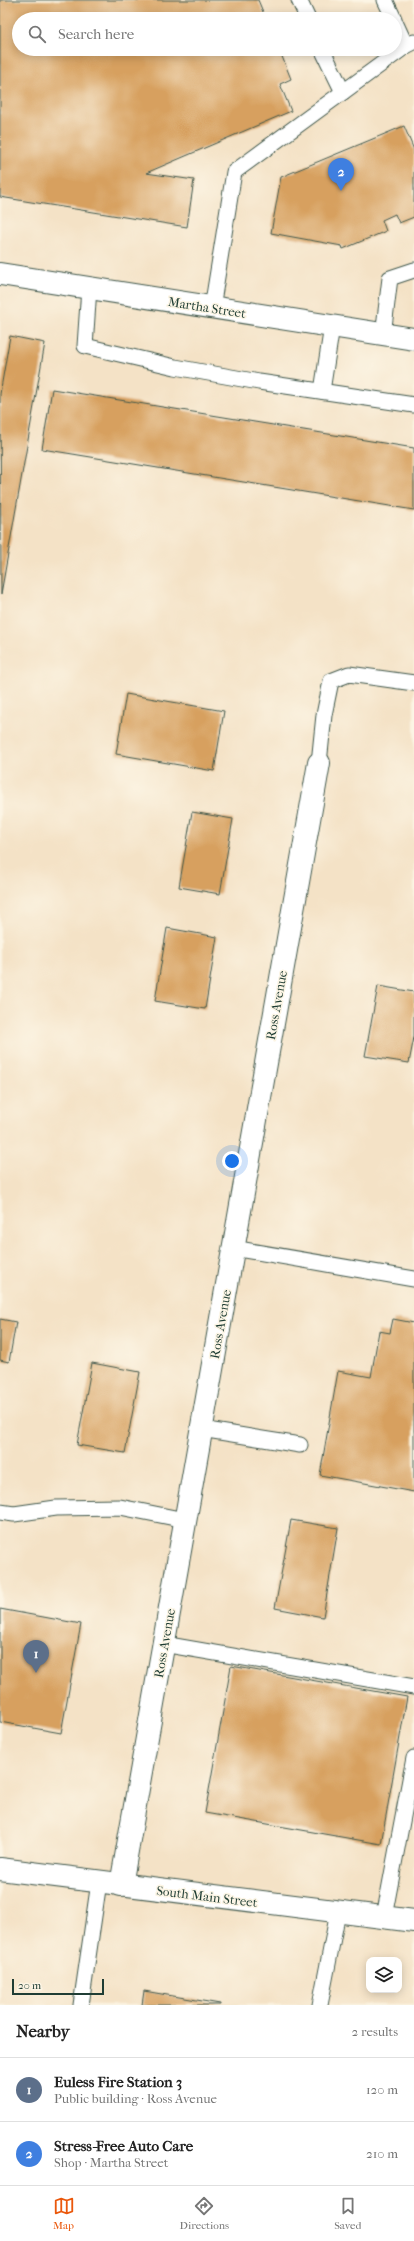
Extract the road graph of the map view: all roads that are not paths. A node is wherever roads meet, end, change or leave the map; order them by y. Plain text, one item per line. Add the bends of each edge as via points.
1 (300, 0) edge
2 (385, 0) edge
3 (305, 12) edge
4 (391, 12) edge
5 (402, 32) edge
6 (410, 44) edge
7 (325, 56) edge
8 (393, 56) edge
9 (343, 92) junction
10 (414, 270) edge
11 (0, 274) edge
12 (89, 288) junction
13 (212, 308) junction
14 (332, 326) junction
15 (382, 335) junction
16 (414, 339) edge
17 (322, 391) junction
18 (414, 405) edge
19 (414, 684) edge
20 (319, 763) joint
21 (233, 1248) junction
22 (414, 1279) edge
23 (201, 1429) junction
24 (300, 1446) dead end
25 (0, 1512) edge
26 (185, 1520) junction
27 (164, 1644) junction
28 (414, 1687) edge
29 (414, 1758) edge
30 (0, 1869) edge
31 (99, 1882) junction
32 (121, 1885) junction
33 (338, 1912) junction
34 (384, 1917) junction
35 (414, 1921) edge
36 (81, 2005) edge
37 (320, 2005) edge

1 - 3 lane
2 - 4 lane
5 - 6 lane
7 - 9 lane
8 - 9 lane
9 - 13 lane via 234,172
10 - 15 lane via 390,278
11 - 12 street, Martha Street
12 - 13 street, Martha Street
12 - 17 lane via 85,346 175,367
13 - 14 street, Martha Street
14 - 15 street, Martha Street
14 - 17 lane
15 - 16 street, Martha Street
17 - 18 lane
19 - 20 lane via 349,674 331,680
20 - 21 street, Ross Avenue
21 - 22 lane
21 - 23 street, Ross Avenue
23 - 24 lane
23 - 26 street, Ross Avenue
25 - 26 lane via 14,1514 56,1508 120,1508
26 - 27 street, Ross Avenue
27 - 28 lane
27 - 32 street, Ross Avenue
29 - 34 lane
30 - 31 street, South Main Street
31 - 32 street, South Main Street
31 - 36 lane
32 - 33 street, South Main Street
33 - 34 street, South Main Street
33 - 37 lane
34 - 35 street, South Main Street

